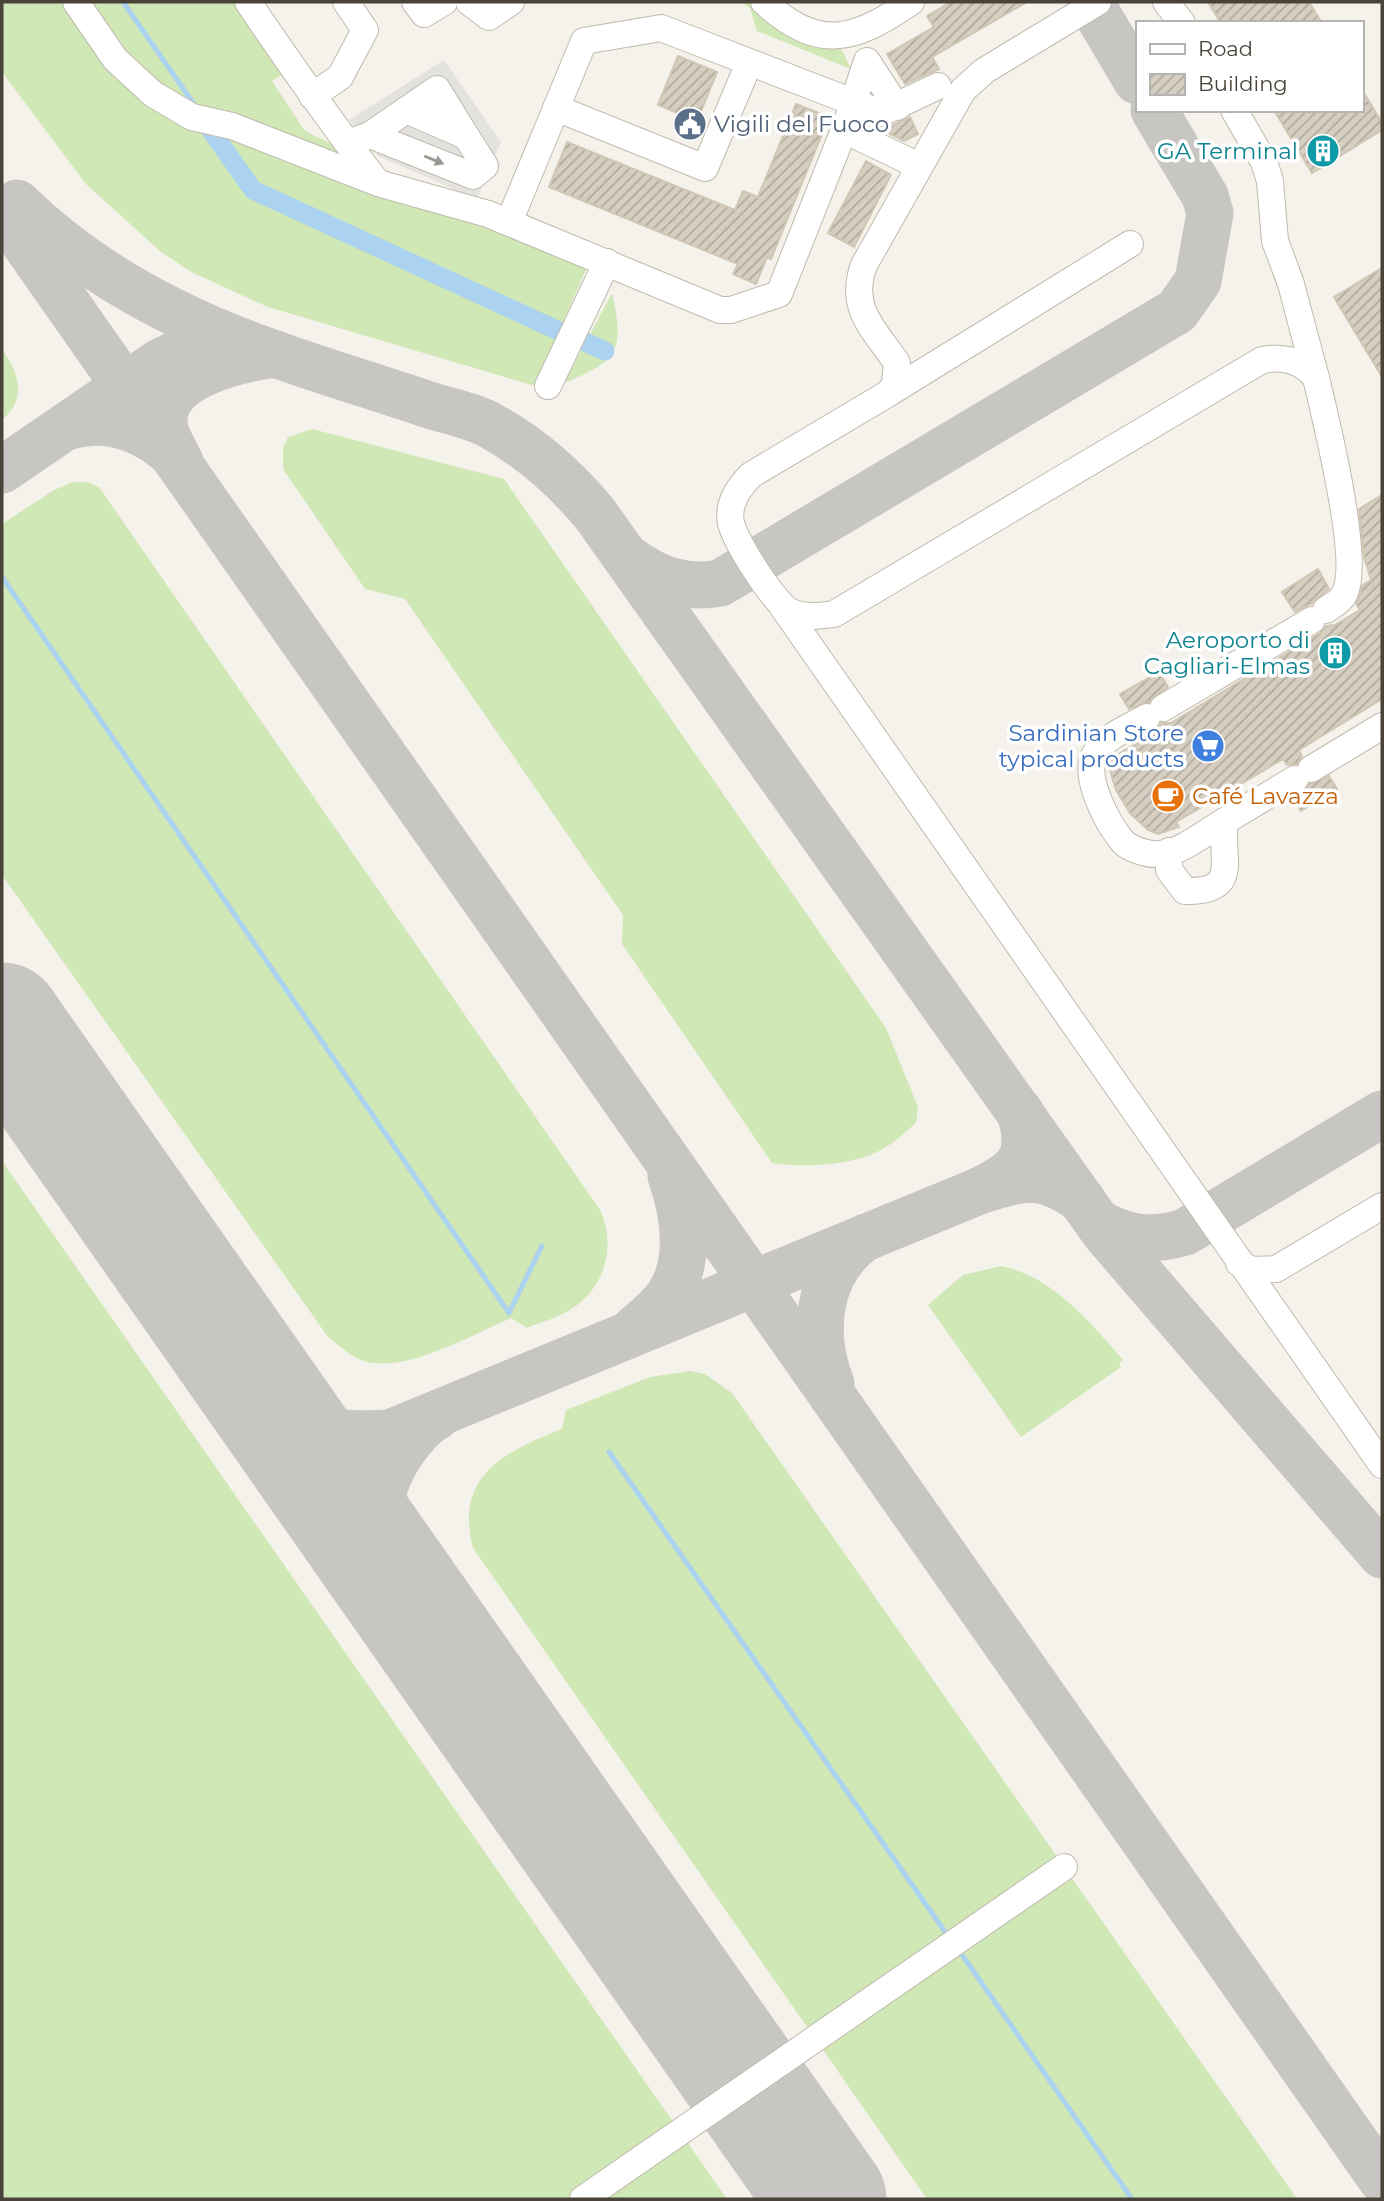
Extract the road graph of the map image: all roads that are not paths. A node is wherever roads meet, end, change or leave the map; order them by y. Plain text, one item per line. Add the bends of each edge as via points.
1 (76, 2) edge
2 (248, 2) edge
3 (346, 2) edge
4 (415, 2) edge
5 (444, 2) edge
6 (468, 2) edge
7 (511, 2) edge
8 (764, 2) edge
9 (911, 2) edge
10 (1098, 2) edge
11 (1166, 2) edge
12 (1180, 21) edge
13 (861, 32) junction
14 (867, 61) junction
15 (749, 63) junction
16 (938, 86) dead end
17 (312, 96) junction
18 (853, 104) junction
19 (897, 107) junction
20 (556, 108) junction
21 (1235, 112) edge
22 (844, 130) junction
23 (360, 139) junction
24 (919, 166) junction
25 (378, 183) junction
26 (509, 222) junction
27 (1130, 244) dead end
28 (607, 262) junction
29 (1291, 284) junction
30 (1262, 360) junction
31 (897, 363) junction
32 (927, 370) junction
33 (1316, 378) junction
34 (548, 386) dead end
35 (889, 393) junction
36 (780, 603) junction
37 (834, 614) junction
38 (823, 665) junction
39 (1382, 726) edge
40 (1225, 821) junction
41 (1169, 851) junction
42 (1382, 1206) edge
43 (1293, 1261) junction
44 (1239, 1263) junction
45 (1272, 1310) junction
46 (1382, 1465) edge
47 (1064, 1867) dead end
48 (583, 2199) edge

1 - 25 street via 115,59 179,111 232,126
2 - 17 street
3 - 17 street via 365,30 340,77
4 - 5 street via 424,14
6 - 7 street via 489,17
8 - 13 street via 787,22 810,32 831,37
9 - 13 street
10 - 24 street via 984,71 957,97
11 - 12 street
13 - 14 street
14 - 18 street
14 - 19 street
15 - 18 street
15 - 20 street via 661,28 584,41
15 - 20 street via 705,168
16 - 19 street
17 - 23 street via 338,133
18 - 19 street via 881,113
18 - 22 street
20 - 26 street
21 - 29 street via 1264,162 1275,242
22 - 24 street
22 - 28 street via 774,298 720,310
23 -> 23 street via 473,176 485,166 437,89
23 - 25 street
24 - 31 street via 858,283 858,299 866,318
25 - 26 street
26 - 28 street
27 - 32 street
28 - 34 street
29 - 30 street via 1285,332 1274,351
29 - 33 street
30 - 33 street via 1285,358 1309,369
30 - 37 street
31 - 32 street
31 - 35 street
32 - 35 street
33 - 41 street via 1336,460 1351,562 1343,596 1319,615 1102,745 1094,755 1094,793 1124,843 1142,852
35 - 36 street via 751,475 735,496 731,523 736,535
36 - 37 street via 802,615
36 - 38 street
37 - 38 street via 823,634
38 - 44 street
39 - 40 street
40 - 41 street
40 - 41 street via 1226,874 1219,884 1203,891 1185,891 1169,870
42 - 43 street
43 - 44 street via 1262,1271
43 - 45 street via 1280,1273
44 - 45 street
45 - 46 street
47 - 48 street

